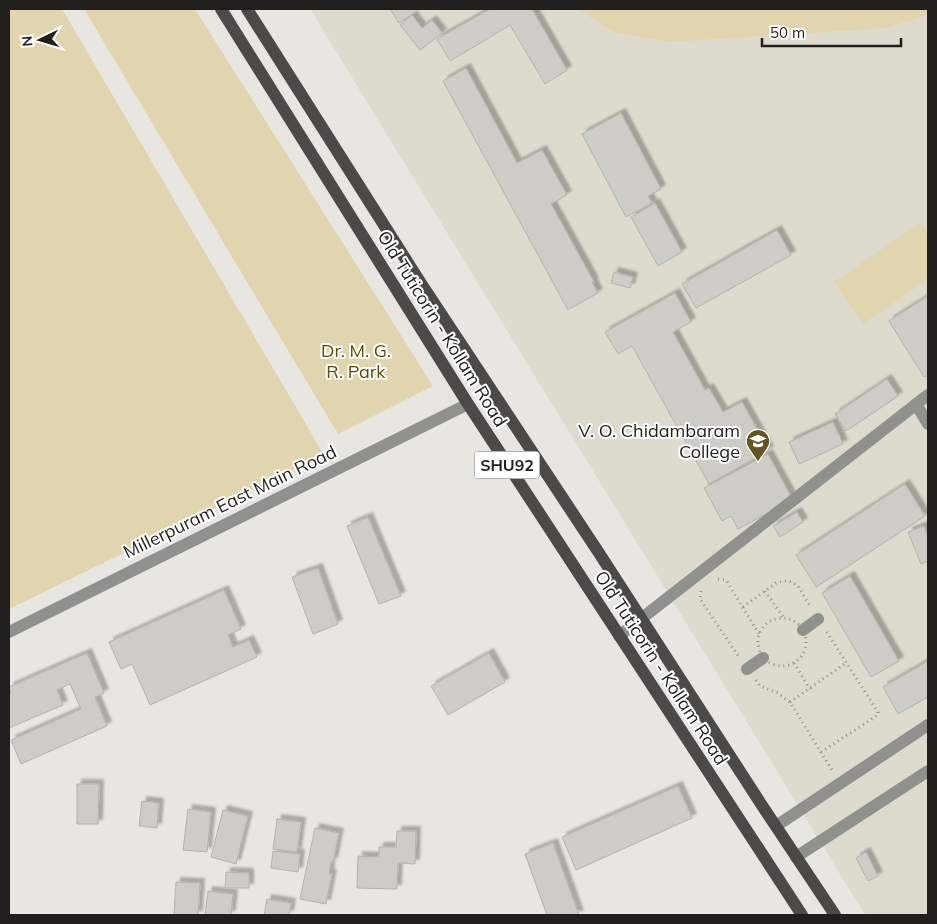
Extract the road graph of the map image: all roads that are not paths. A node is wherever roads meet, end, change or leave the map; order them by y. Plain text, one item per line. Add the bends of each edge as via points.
1 (221, 9) edge
2 (247, 9) edge
3 (928, 395) edge
4 (468, 404) junction
5 (916, 404) junction
6 (928, 424) edge
7 (641, 618) junction
8 (818, 619) road end
9 (803, 630) road end
10 (9, 632) edge
11 (619, 636) junction
12 (763, 658) road end
13 (747, 669) dead end
14 (928, 725) edge
15 (928, 771) edge
16 (776, 826) junction
17 (796, 856) junction
18 (802, 915) edge
19 (835, 915) edge

1 - 4 main road, Old Tuticorin - Kollam Road / SHU92
2 - 7 main road via 422,285
3 - 5 street
4 - 10 street, Millerpuram East Main Road
4 - 11 main road, Old Tuticorin - Kollam Road / SHU92
5 - 6 street
5 - 7 street
7 - 11 street
7 - 16 main road
8 - 9 street
11 - 18 main road, Old Tuticorin - Kollam Road / SHU92
12 - 13 street
14 - 16 street
15 - 17 street
16 - 17 main road
17 - 19 main road

